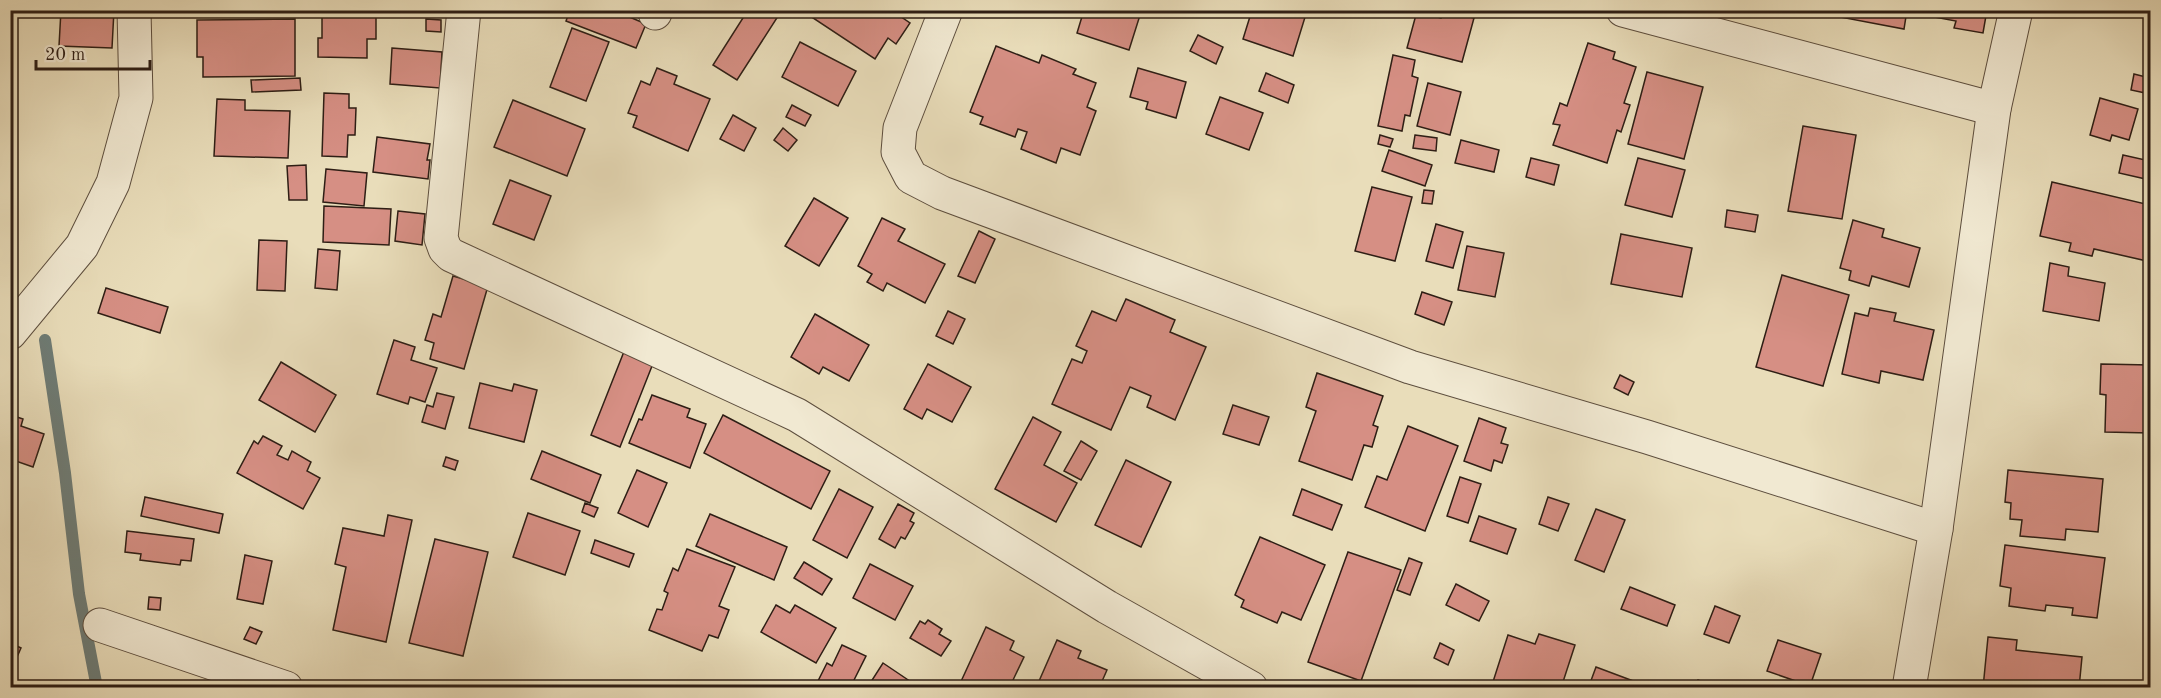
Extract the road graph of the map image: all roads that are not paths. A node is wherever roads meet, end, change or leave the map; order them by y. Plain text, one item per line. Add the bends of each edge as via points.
1 (134, 10) edge
2 (464, 10) edge
3 (946, 10) edge
4 (1623, 10) edge
5 (2016, 10) edge
6 (1994, 109) junction
7 (10, 333) edge
8 (1936, 529) junction
9 (100, 625) dead end
10 (286, 687) edge
11 (1251, 687) edge
12 (1909, 687) edge

1 - 7 street via 136,98 113,183 82,246
2 - 11 street via 441,237 451,255 797,415 1107,607
3 - 8 street via 900,128 898,152 911,177 942,193 1410,367
4 - 6 street
5 - 6 street
6 - 8 street
8 - 12 street
9 - 10 street

